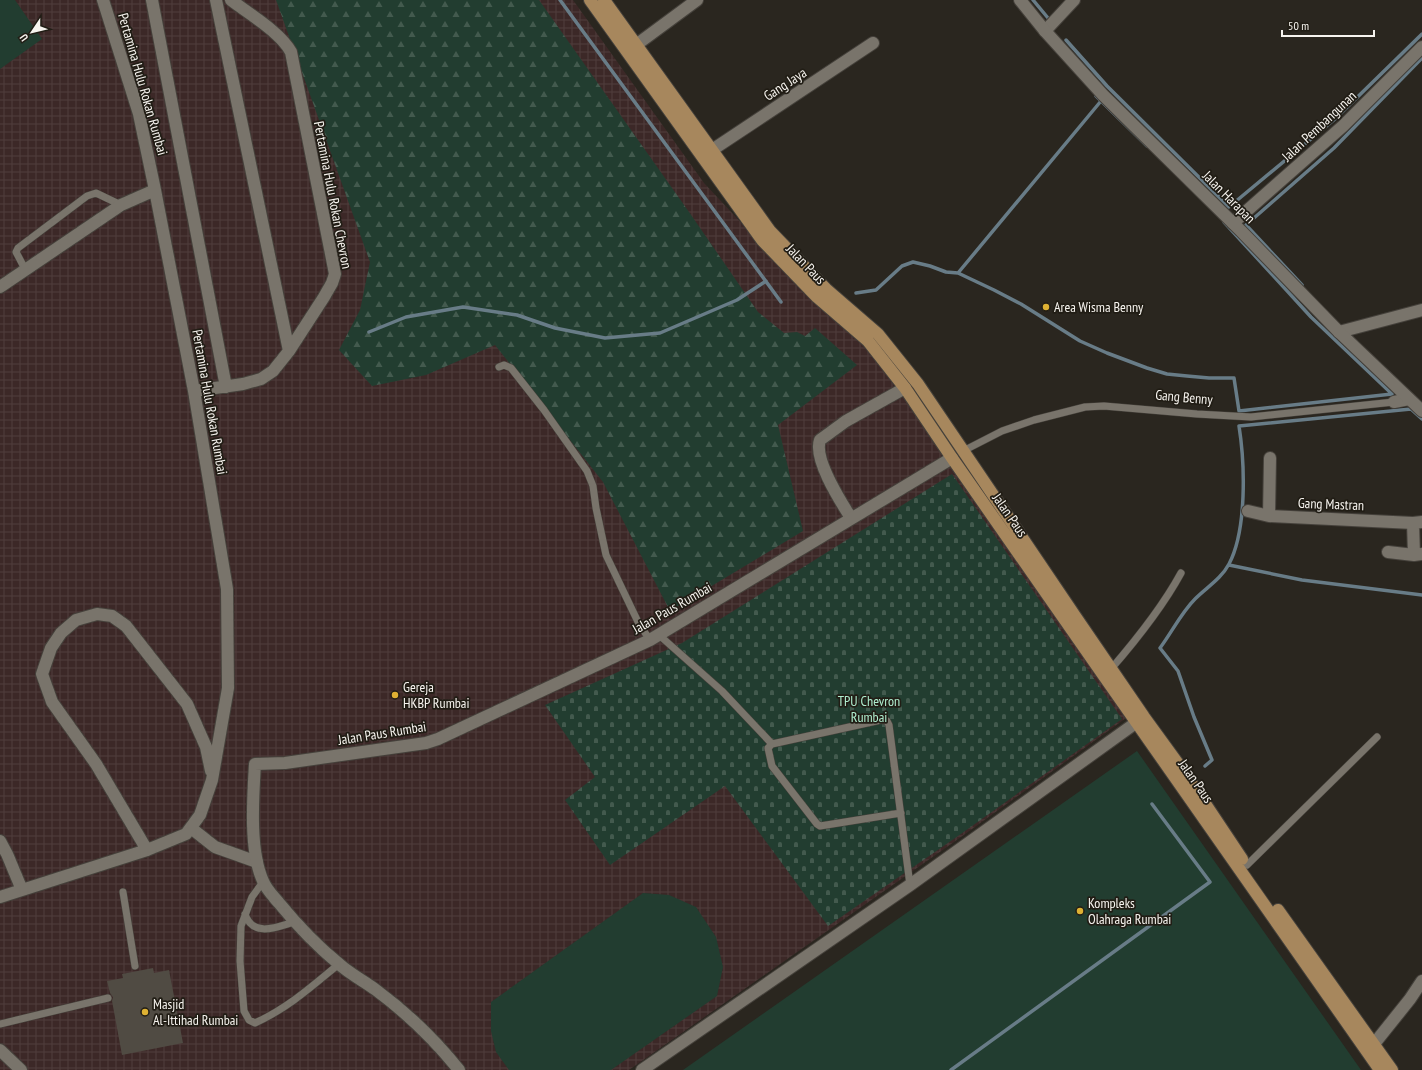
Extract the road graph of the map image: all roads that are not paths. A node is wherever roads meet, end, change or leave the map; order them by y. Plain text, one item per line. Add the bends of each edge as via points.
1 (103, 0) edge
2 (152, 0) edge
3 (216, 0) edge
4 (231, 0) edge
5 (590, 0) edge
6 (604, 0) edge
7 (697, 0) edge
8 (1020, 0) edge
9 (1074, 0) edge
10 (1045, 30) junction
11 (874, 43) dead end
12 (636, 45) junction
13 (1422, 47) edge
14 (712, 150) junction
15 (155, 190) junction
16 (121, 205) junction
17 (1233, 223) junction
18 (25, 269) junction
19 (0, 287) edge
20 (1422, 310) edge
21 (1339, 332) junction
22 (288, 351) junction
23 (499, 367) dead end
24 (226, 387) junction
25 (906, 388) junction
26 (194, 391) junction
27 (1409, 399) junction
28 (1394, 402) joint
29 (1422, 411) edge
30 (963, 451) junction
31 (952, 458) junction
32 (1270, 458) dead end
33 (1248, 511) dead end
34 (1269, 516) junction
35 (851, 518) junction
36 (1418, 522) edge
37 (1388, 552) dead end
38 (1418, 554) edge
39 (1181, 573) dead end
40 (655, 637) junction
41 (1111, 669) junction
42 (1140, 719) junction
43 (1377, 737) dead end
44 (772, 744) junction
45 (212, 780) junction
46 (901, 813) junction
47 (190, 828) junction
48 (0, 841) edge
49 (148, 850) junction
50 (257, 862) junction
51 (1247, 865) junction
52 (263, 882) junction
53 (910, 885) junction
54 (22, 890) junction
55 (123, 892) dead end
56 (0, 897) edge
57 (245, 914) junction
58 (294, 922) junction
59 (339, 964) junction
60 (135, 966) dead end
61 (1422, 981) edge
62 (108, 998) dead end
63 (0, 1024) edge
64 (1374, 1044) junction
65 (0, 1050) edge
66 (21, 1070) edge
67 (459, 1070) edge
68 (642, 1070) edge
69 (1380, 1070) edge
70 (1392, 1070) edge

1 - 15 street, Pertamina Hulu Rokan Rumbai via 138,114
2 - 24 street
3 - 22 street
4 - 22 street, Pertamina Hulu Rokan Chevron via 280,37 291,52 333,261 335,274 332,283
5 - 25 main road, Jalan Paus via 762,240 817,297 868,341
6 - 12 main road, Jalan Paus
7 - 12 street
8 - 10 street, Jalan Harapan
9 - 10 street
10 - 17 street, Jalan Harapan via 1103,95
11 - 14 street, Gang Jaya
12 - 14 main road, Jalan Paus
13 - 17 street, Jalan Pembangunan via 1343,126
14 - 30 main road, Jalan Paus via 770,231 826,289 878,334 918,384
15 - 16 street
15 - 26 street, Pertamina Hulu Rokan Rumbai
16 - 18 street
16 - 18 lane via 96,194 87,196 18,248 16,252
17 - 21 street, Jalan Harapan
18 - 19 street
20 - 21 street
21 - 27 street, Jalan Harapan
22 - 24 street, Pertamina Hulu Rokan Chevron via 273,371 261,379
23 - 40 lane via 504,365 511,368 587,471 593,486 606,555 639,624
24 - 26 street, Pertamina Hulu Rokan Chevron
25 - 31 main road, Jalan Paus
25 - 35 street via 846,421 819,443 821,460 833,488
26 - 45 street, Pertamina Hulu Rokan Rumbai via 228,589 228,688
27 - 28 street, Gang Benny
27 - 29 street, Jalan Harapan
28 - 30 lane, Gang Benny via 1251,417 1104,406 1085,407 1002,431
30 - 41 main road, Jalan Paus
31 - 35 street, Jalan Paus Rumbai
31 - 42 main road, Jalan Paus
32 - 34 street
33 - 34 street, Gang Mastran
34 - 36 street, Gang Mastran
35 - 40 street, Jalan Paus Rumbai
36 - 38 street, Gang Mastran
37 - 38 street, Gang Mastran
39 - 41 lane via 1142,632
40 - 44 lane via 722,691
40 - 50 street, Jalan Paus Rumbai via 426,743 284,763 255,764 253,802
41 - 42 main road, Jalan Paus
42 - 51 main road, Jalan Paus via 1184,772
42 - 53 street
42 - 69 main road, Jalan Paus
43 - 51 lane
44 - 46 lane via 768,748 772,766 820,826
44 - 46 lane via 887,721
45 - 47 street, Pertamina Hulu Rokan Rumbai via 200,815
45 - 49 street via 206,746 187,704 126,626 112,616 97,614 76,620 61,633 51,648 42,674 52,702 96,764
46 - 53 lane
47 - 49 street, Pertamina Hulu Rokan Rumbai via 186,834
47 - 50 street via 215,847
48 - 54 street
49 - 54 street, Pertamina Hulu Rokan Rumbai
50 - 52 street, Jalan Paus Rumbai
51 - 64 main road, Jalan Paus
52 - 57 lane via 252,897
52 - 58 street, Jalan Paus Rumbai
53 - 68 street
54 - 56 street, Pertamina Hulu Rokan Rumbai
55 - 60 lane
57 - 58 lane via 251,923 262,929 272,929
57 - 59 lane via 241,926 240,961 244,1011 251,1022 267,1018 293,1002
58 - 59 street, Jalan Paus Rumbai
59 - 67 street, Jalan Paus Rumbai via 377,991 431,1037
61 - 64 street
62 - 63 lane
64 - 70 main road, Jalan Paus
65 - 66 street

